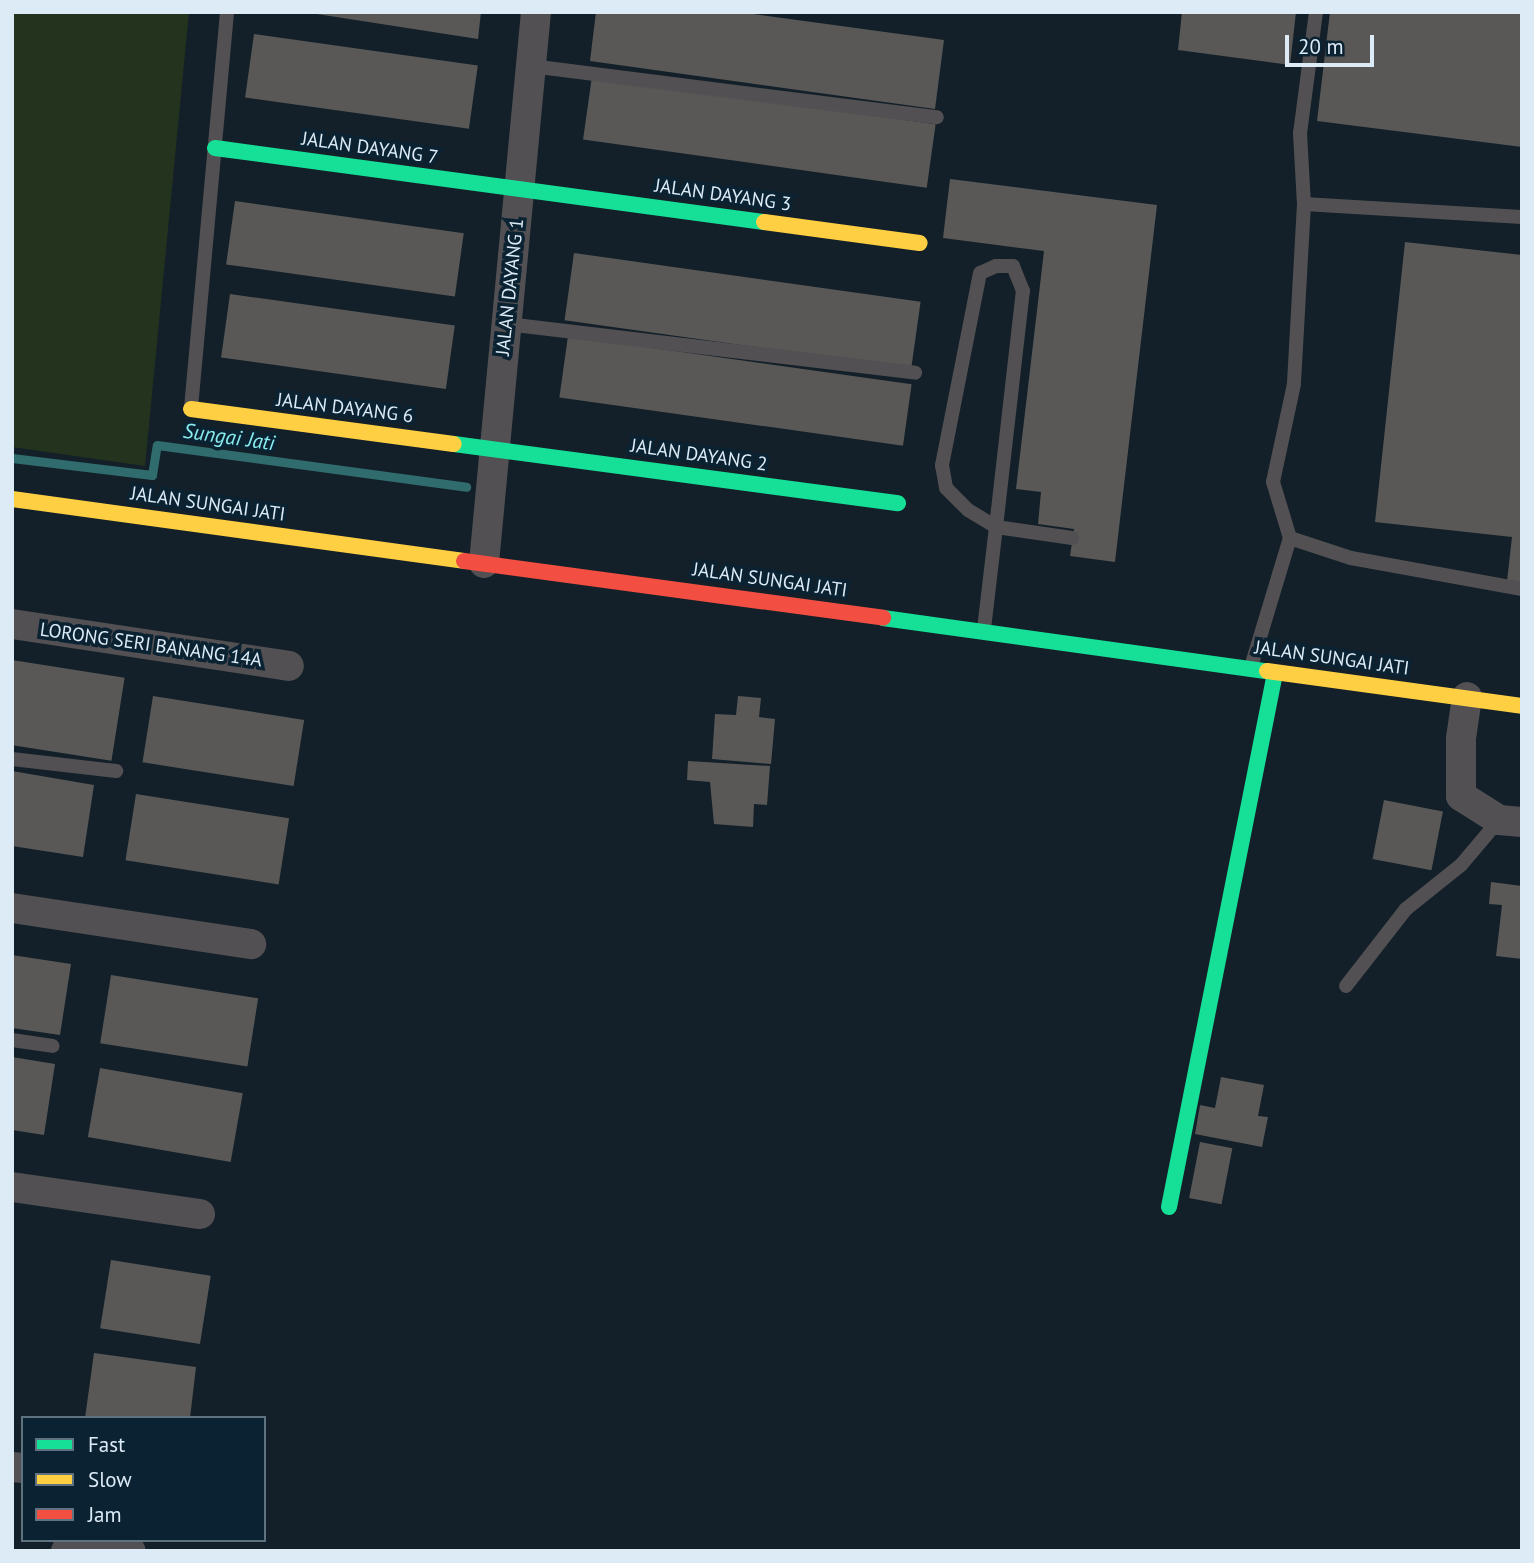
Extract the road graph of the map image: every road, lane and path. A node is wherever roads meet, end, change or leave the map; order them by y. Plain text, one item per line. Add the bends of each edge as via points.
1 (227, 12) edge
2 (536, 12) edge
3 (1316, 12) edge
4 (531, 66) junction
5 (937, 117) dead end
6 (215, 148) junction
7 (520, 189) junction
8 (1304, 204) junction
9 (1522, 217) edge
10 (920, 243) dead end
11 (507, 324) junction
12 (915, 373) dead end
13 (191, 409) joint
14 (495, 449) junction
15 (12, 499) edge
16 (898, 503) dead end
17 (996, 527) junction
18 (1072, 538) dead end
19 (1290, 538) junction
20 (484, 563) junction
21 (1522, 589) edge
22 (12, 624) edge
23 (984, 630) junction
24 (289, 666) dead end
25 (1250, 669) junction
26 (1275, 673) junction
27 (1467, 697) junction
28 (1522, 706) edge
29 (12, 759) edge
30 (116, 771) dead end
31 (1511, 821) edge
32 (12, 908) edge
33 (251, 944) dead end
34 (1346, 986) dead end
35 (12, 1040) edge
36 (53, 1046) dead end
37 (12, 1186) edge
38 (1169, 1207) dead end
39 (200, 1214) dead end
40 (66, 1551) edge
41 (131, 1551) edge

1 - 6 lane
2 - 4 street, JALAN DAYANG 1
3 - 8 lane via 1300,133
4 - 5 lane
4 - 7 street, JALAN DAYANG 1
6 - 7 street, JALAN DAYANG 7
6 - 13 lane
7 - 10 street, JALAN DAYANG 3
7 - 11 street, JALAN DAYANG 1
8 - 9 lane
8 - 19 lane via 1294,384 1273,482
11 - 12 lane
11 - 14 street, JALAN DAYANG 1
13 - 14 street, JALAN DAYANG 6
14 - 16 street, JALAN DAYANG 2
14 - 20 street, JALAN DAYANG 1
15 - 20 street, JALAN SUNGAI JATI
17 - 17 lane via 946,488 942,465 981,273 1013,266 1023,291
17 - 18 lane
17 - 23 lane
19 - 21 lane via 1351,558
19 - 25 lane
20 - 23 street, JALAN SUNGAI JATI
22 - 24 street, LORONG SERI BANANG 14A
23 - 25 street, JALAN SUNGAI JATI
25 - 26 street, JALAN SUNGAI JATI
26 - 27 street, JALAN SUNGAI JATI
26 - 38 street
27 - 28 street, JALAN SUNGAI JATI
27 - 31 street via 1461,738 1461,796
29 - 30 lane
31 - 34 lane via 1406,909
32 - 33 street
35 - 36 lane
37 - 39 street
40 - 41 street via 85,1545

